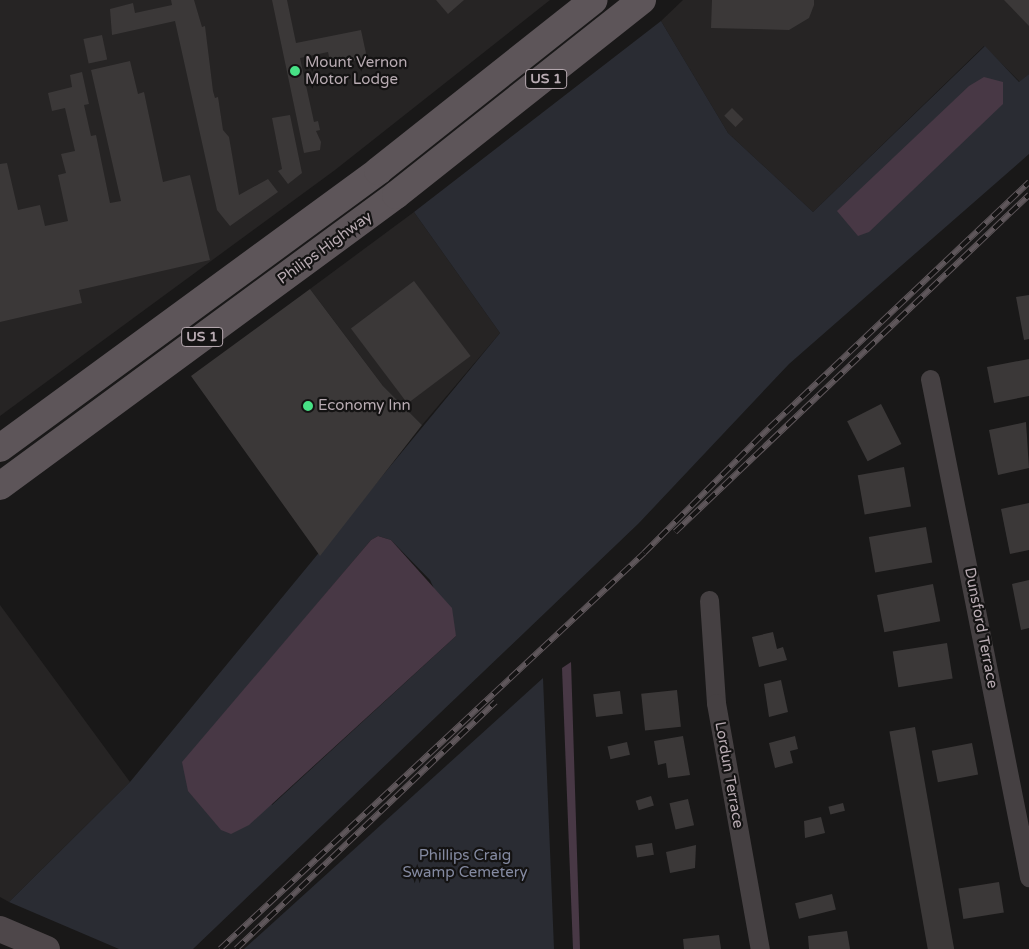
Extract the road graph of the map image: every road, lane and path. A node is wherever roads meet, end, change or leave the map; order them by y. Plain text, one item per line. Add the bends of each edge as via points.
1 (594, 0) edge
2 (642, 0) edge
3 (430, 131) junction
4 (447, 156) junction
5 (194, 306) junction
6 (213, 330) junction
7 (930, 379) dead end
8 (0, 448) edge
9 (0, 486) edge
10 (709, 600) dead end
11 (1029, 877) edge
12 (0, 929) edge
13 (35, 947) edge
14 (760, 949) edge

1 - 3 main road, Philips Highway / US 1
2 - 4 main road, Philips Highway / US 1
3 - 4 street
3 - 5 main road, Philips Highway / US 1
4 - 6 main road, Philips Highway / US 1
5 - 6 street
5 - 8 main road, Philips Highway / US 1
6 - 9 main road, Philips Highway / US 1
7 - 11 street, Dunsford Terrace
10 - 14 street, Lordun Terrace via 716,703
12 - 13 main road

